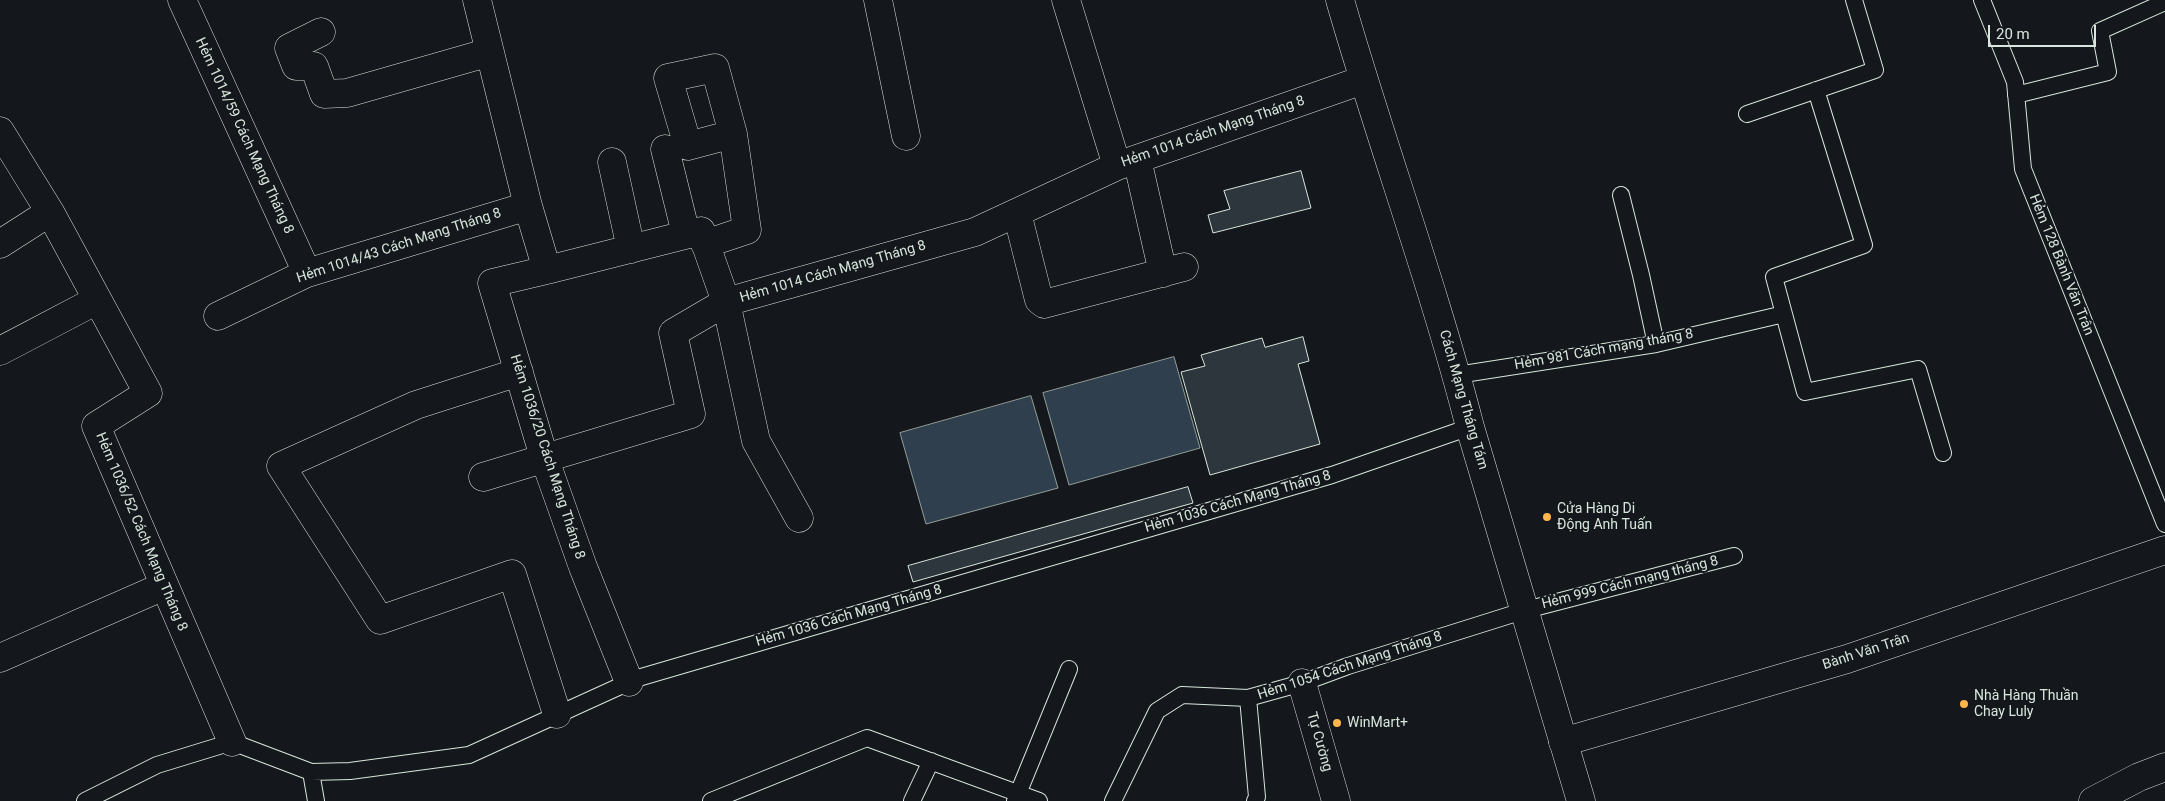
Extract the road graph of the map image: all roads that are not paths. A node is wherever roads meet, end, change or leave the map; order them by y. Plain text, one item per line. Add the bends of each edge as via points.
1 (182, 0) edge
2 (477, 0) edge
3 (878, 0) edge
4 (1066, 0) edge
5 (1340, 0) edge
6 (1854, 0) edge
7 (1982, 0) edge
8 (2165, 2) edge
9 (321, 32) dead end
10 (490, 52) junction
11 (1363, 80) junction
12 (1816, 90) junction
13 (2016, 96) junction
14 (1747, 114) dead end
15 (0, 131) edge
16 (733, 134) dead end
17 (906, 136) dead end
18 (665, 150) dead end
19 (612, 162) dead end
20 (1127, 162) junction
21 (1621, 195) dead end
22 (528, 206) junction
23 (50, 212) junction
24 (1017, 213) junction
25 (696, 239) junction
26 (0, 244) edge
27 (631, 249) junction
28 (547, 270) junction
29 (307, 272) junction
30 (97, 300) junction
31 (726, 302) junction
32 (1784, 314) junction
33 (218, 316) dead end
34 (1656, 344) junction
35 (0, 351) edge
36 (519, 372) junction
37 (1457, 375) junction
38 (1470, 427) junction
39 (1943, 453) dead end
40 (544, 457) junction
41 (482, 477) dead end
42 (799, 518) dead end
43 (2165, 524) edge
44 (2165, 550) edge
45 (1734, 556) dead end
46 (164, 586) junction
47 (1526, 610) junction
48 (0, 658) edge
49 (1069, 669) dead end
50 (629, 682) junction
51 (1302, 683) junction
52 (1248, 698) junction
53 (557, 714) junction
54 (232, 742) junction
55 (1563, 742) junction
56 (931, 761) junction
57 (2165, 767) edge
58 (311, 772) junction
59 (1017, 797) edge
60 (85, 801) edge
61 (316, 801) edge
62 (711, 801) edge
63 (912, 801) edge
64 (1040, 801) edge
65 (1113, 801) edge
66 (1255, 801) edge
67 (1336, 801) edge
68 (1582, 801) edge
69 (2093, 801) edge

1 - 29 street, Hẻm 1014/59 Cách Mạng Tháng 8
2 - 10 street
3 - 17 street
4 - 20 street
5 - 11 street, Cách Mạng Tháng Tám
6 - 12 lane via 1875,70
7 - 13 lane, Hẻm 128 Bành Văn Trân via 2015,82
8 - 13 lane via 2100,31 2108,72
9 - 10 street via 289,48 296,66 314,66 324,94 347,93
10 - 22 street
11 - 20 street, Hẻm 1014 Cách Mạng Tháng 8
11 - 37 street, Cách Mạng Tháng Tám
12 - 14 lane
12 - 32 lane via 1864,245 1774,277
13 - 43 lane, Hẻm 128 Bành Văn Trân via 2023,169
15 - 23 street, Hẻm 1036/52 Cách Mạng Tháng 8
16 - 25 street via 747,230
18 - 25 street, Hẻm 1014 Cách Mạng Tháng 8
19 - 27 street
20 - 24 street, Hẻm 1014 Cách Mạng Tháng 8
20 - 24 street via 1174,270 1044,304 1039,300
21 - 34 lane
22 - 28 street
22 - 29 street, Hẻm 1014/43 Cách Mạng Tháng 8
23 - 26 street
23 - 30 street, Hẻm 1036/52 Cách Mạng Tháng 8
24 - 31 street, Hẻm 1014 Cách Mạng Tháng 8 via 975,232
25 - 27 street
25 - 31 street, Hẻm 1014 Cách Mạng Tháng 8
27 - 28 street
28 - 36 street, Hẻm 1036/20 Cách Mạng Tháng 8 via 492,283
29 - 33 street, Hẻm 1014/43 Cách Mạng Tháng 8
30 - 35 street
30 - 46 street, Hẻm 1036/52 Cách Mạng Tháng 8 via 148,393 96,426
31 - 40 street via 673,333 691,414
31 - 42 street via 756,441
32 - 34 lane, Hẻm 981 Cách mạng tháng 8
32 - 39 lane via 1805,392 1918,369
34 - 37 lane, Hẻm 981 Cách mạng tháng 8
36 - 40 street, Hẻm 1036/20 Cách Mạng Tháng 8
36 - 53 street via 416,405 281,466 380,620 512,574
37 - 38 street, Cách Mạng Tháng Tám
38 - 47 street, Cách Mạng Tháng Tám
38 - 50 lane, Hẻm 1036 Cách Mạng Tháng 8 via 1332,474
40 - 41 street
40 - 50 street, Hẻm 1036/20 Cách Mạng Tháng 8
44 - 55 street, Bành Văn Trân via 1847,659
45 - 47 lane, Hẻm 999 Cách mạng tháng 8
46 - 48 street
46 - 54 street, Hẻm 1036/52 Cách Mạng Tháng 8
47 - 51 lane, Hẻm 1054 Cách Mạng Tháng 8
47 - 55 street, Cách Mạng Tháng Tám
49 - 59 lane
50 - 53 lane, Hẻm 1036 Cách Mạng Tháng 8
51 - 52 lane, Hẻm 1054 Cách Mạng Tháng 8
51 - 67 street, Tự Cường
52 - 65 lane, Hẻm 1054 Cách Mạng Tháng 8 via 1182,694 1157,710
52 - 66 lane
53 - 58 lane, Hẻm 1036 Cách Mạng Tháng 8 via 469,755 350,771
54 - 58 lane, Hẻm 1036 Cách Mạng Tháng 8
54 - 60 lane via 157,766
55 - 68 street, Cách Mạng Tháng Tám
56 - 59 lane
56 - 62 lane via 868,738
56 - 63 lane
57 - 69 street
58 - 61 lane
59 - 64 lane

